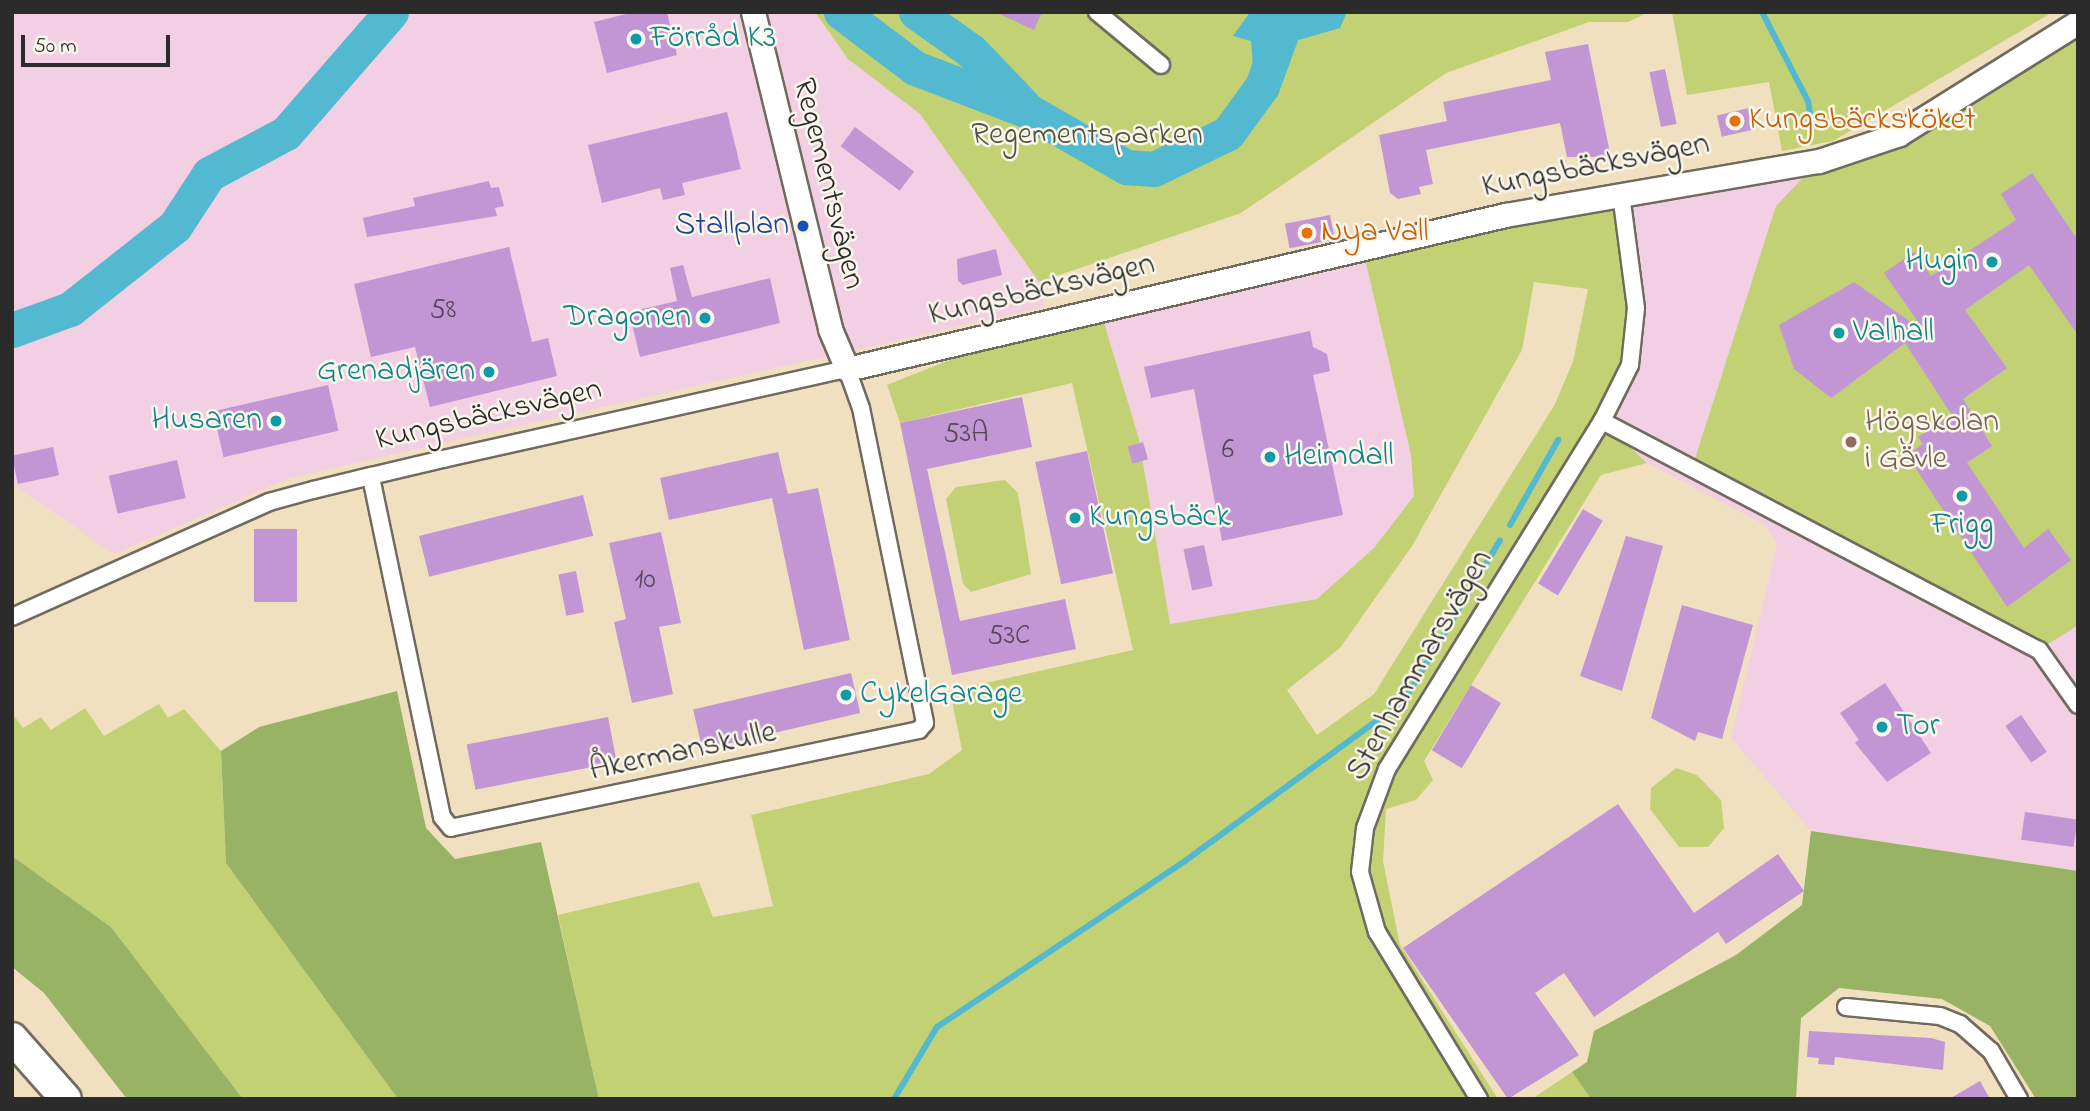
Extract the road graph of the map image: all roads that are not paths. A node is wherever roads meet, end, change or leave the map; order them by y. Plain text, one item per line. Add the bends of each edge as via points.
1 (752, 12) edge
2 (1097, 12) edge
3 (2078, 22) edge
4 (1161, 65) dead end
5 (1621, 194) junction
6 (847, 369) junction
7 (1602, 421) junction
8 (371, 475) junction
9 (12, 617) edge
10 (2078, 705) edge
11 (1846, 1007) dead end
12 (12, 1038) edge
13 (66, 1099) edge
14 (1479, 1099) edge
15 (2019, 1099) edge

1 - 6 street, Regementsvägen via 830,329
2 - 4 street
3 - 5 street, Kungsbäcksvägen via 1899,134 1859,149
5 - 6 street, Kungsbäcksvägen
5 - 7 street, Stenhammarsvägen via 1636,308 1630,365
6 - 8 street, Kungsbäcksvägen
6 - 8 street, Åkermanskulle via 861,408 906,621 924,714 919,730 465,830 451,828 442,817
7 - 10 street via 2039,650
7 - 14 street, Stenhammarsvägen via 1387,769 1364,828 1360,872 1377,932
8 - 9 street, Kungsbäcksvägen via 233,515
11 - 15 street via 1940,1016 1960,1024 1991,1051
12 - 13 highway

